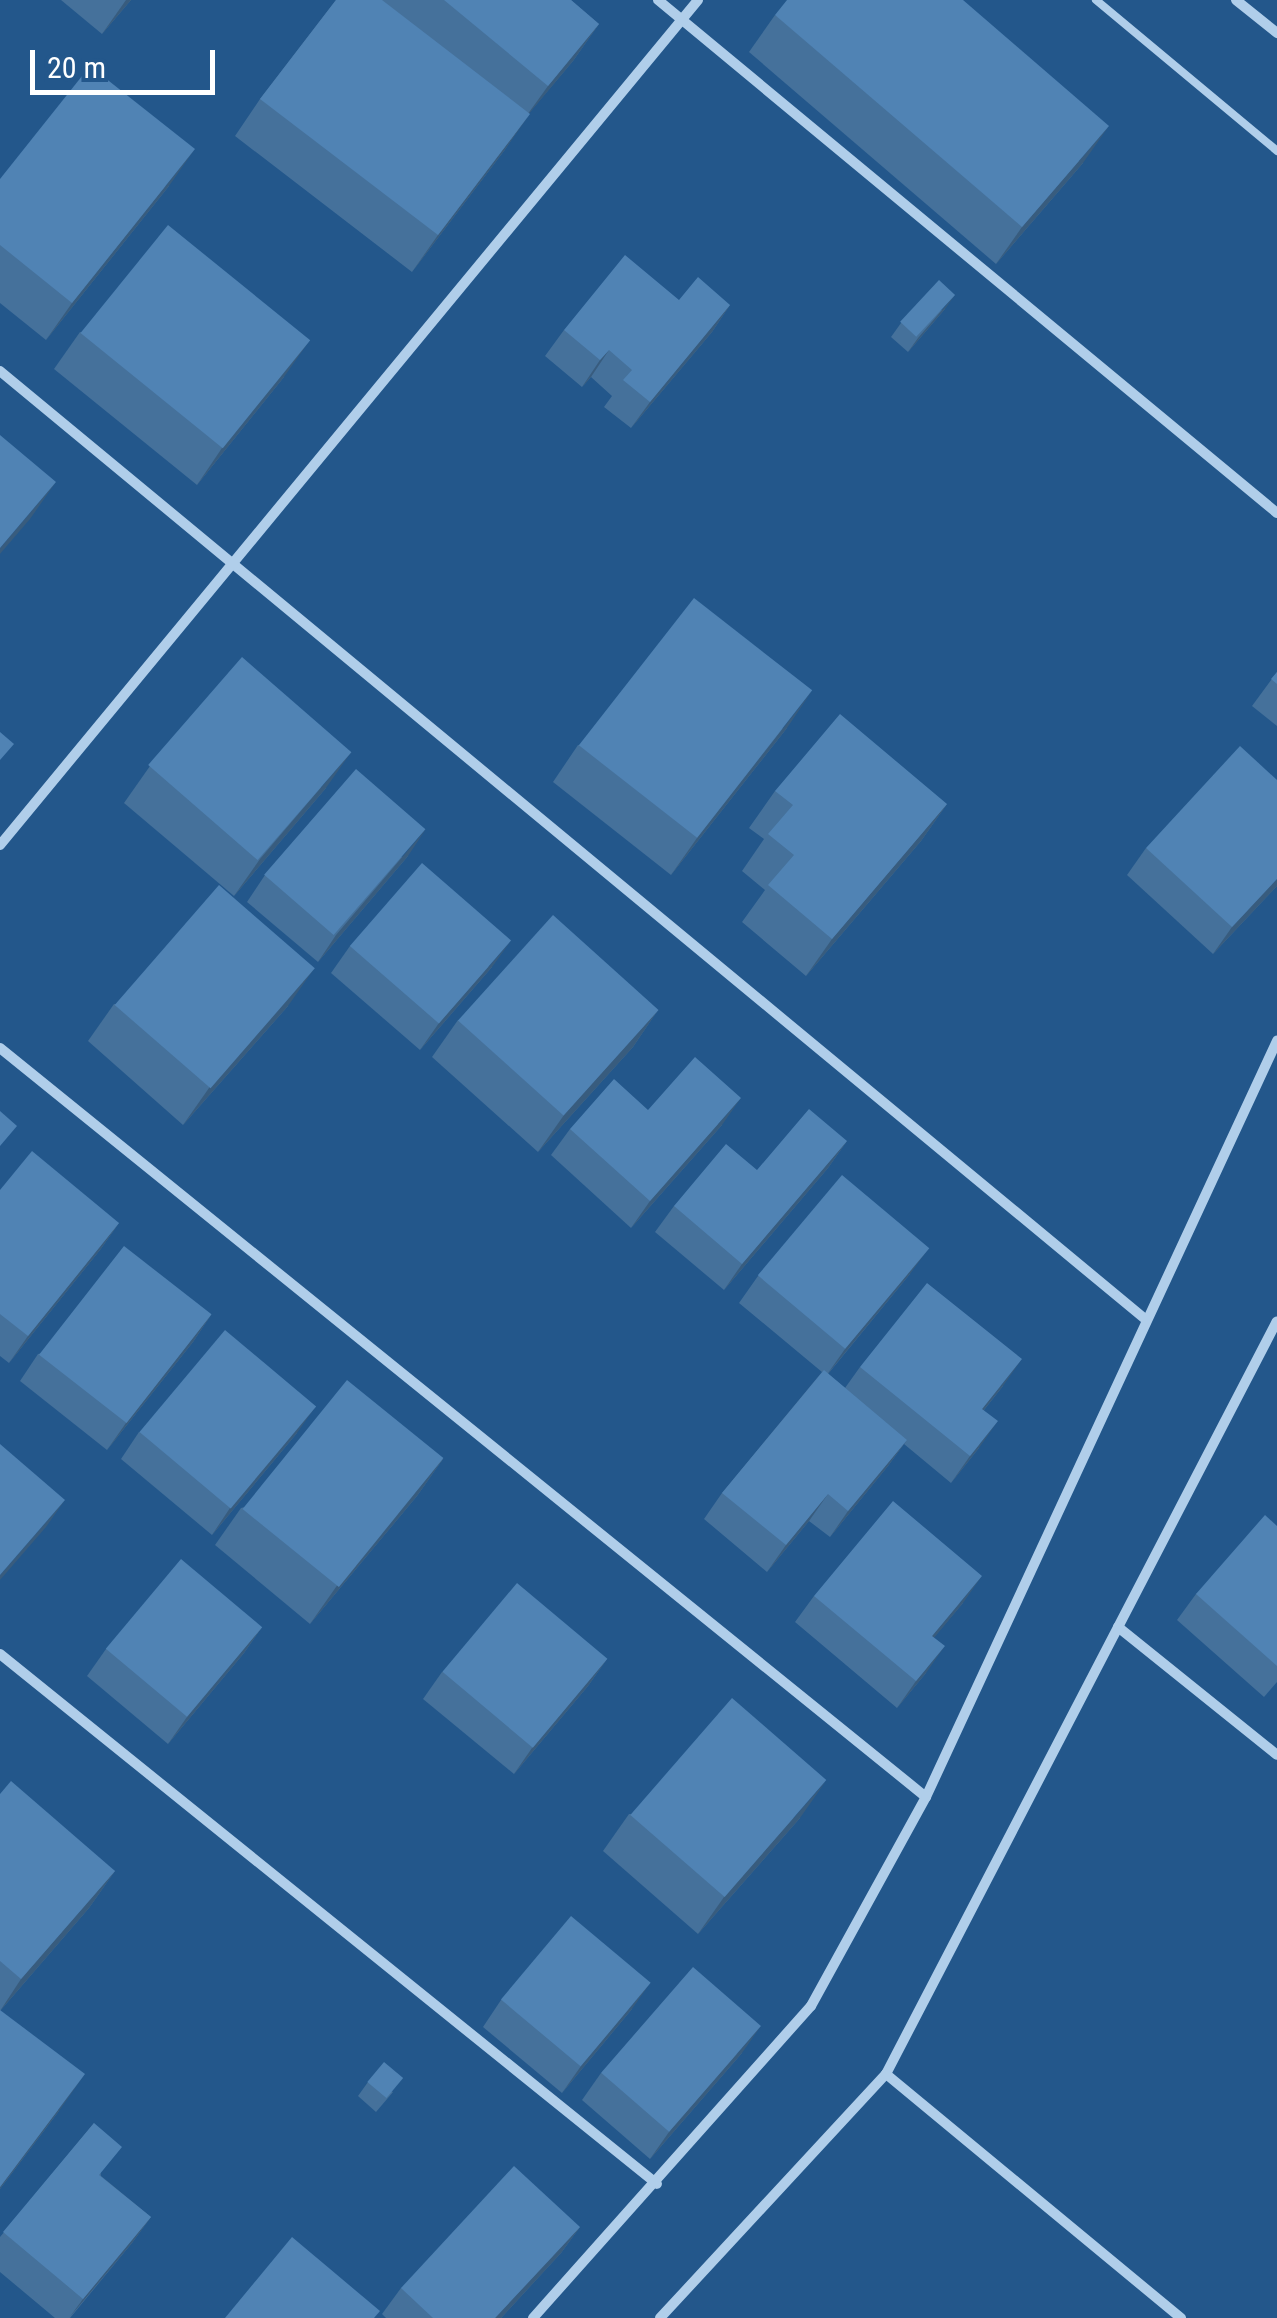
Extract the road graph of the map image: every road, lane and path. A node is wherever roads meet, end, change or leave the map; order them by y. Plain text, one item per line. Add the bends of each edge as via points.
1 (658, 0) edge
2 (698, 0) edge
3 (1096, 0) edge
4 (1236, 0) edge
5 (683, 20) junction
6 (1277, 33) edge
7 (1277, 151) edge
8 (0, 372) edge
9 (1277, 513) edge
10 (234, 565) junction
11 (0, 845) edge
12 (1277, 1042) edge
13 (0, 1048) edge
14 (1146, 1319) junction
15 (1277, 1321) edge
16 (1118, 1628) junction
17 (0, 1654) edge
18 (1277, 1755) edge
19 (926, 1797) junction
20 (886, 2074) junction
21 (657, 2184) junction
22 (533, 2318) edge
23 (660, 2318) edge
24 (1181, 2318) edge

1 - 5 street
2 - 5 street
3 - 7 lane
4 - 6 street
5 - 9 street
5 - 10 street
8 - 10 street
10 - 11 street
10 - 14 street
12 - 14 street
13 - 19 street
14 - 19 street
15 - 16 street
16 - 18 street
16 - 20 street
17 - 21 street
19 - 21 street via 811,2006
20 - 23 street
20 - 24 street
21 - 22 street

